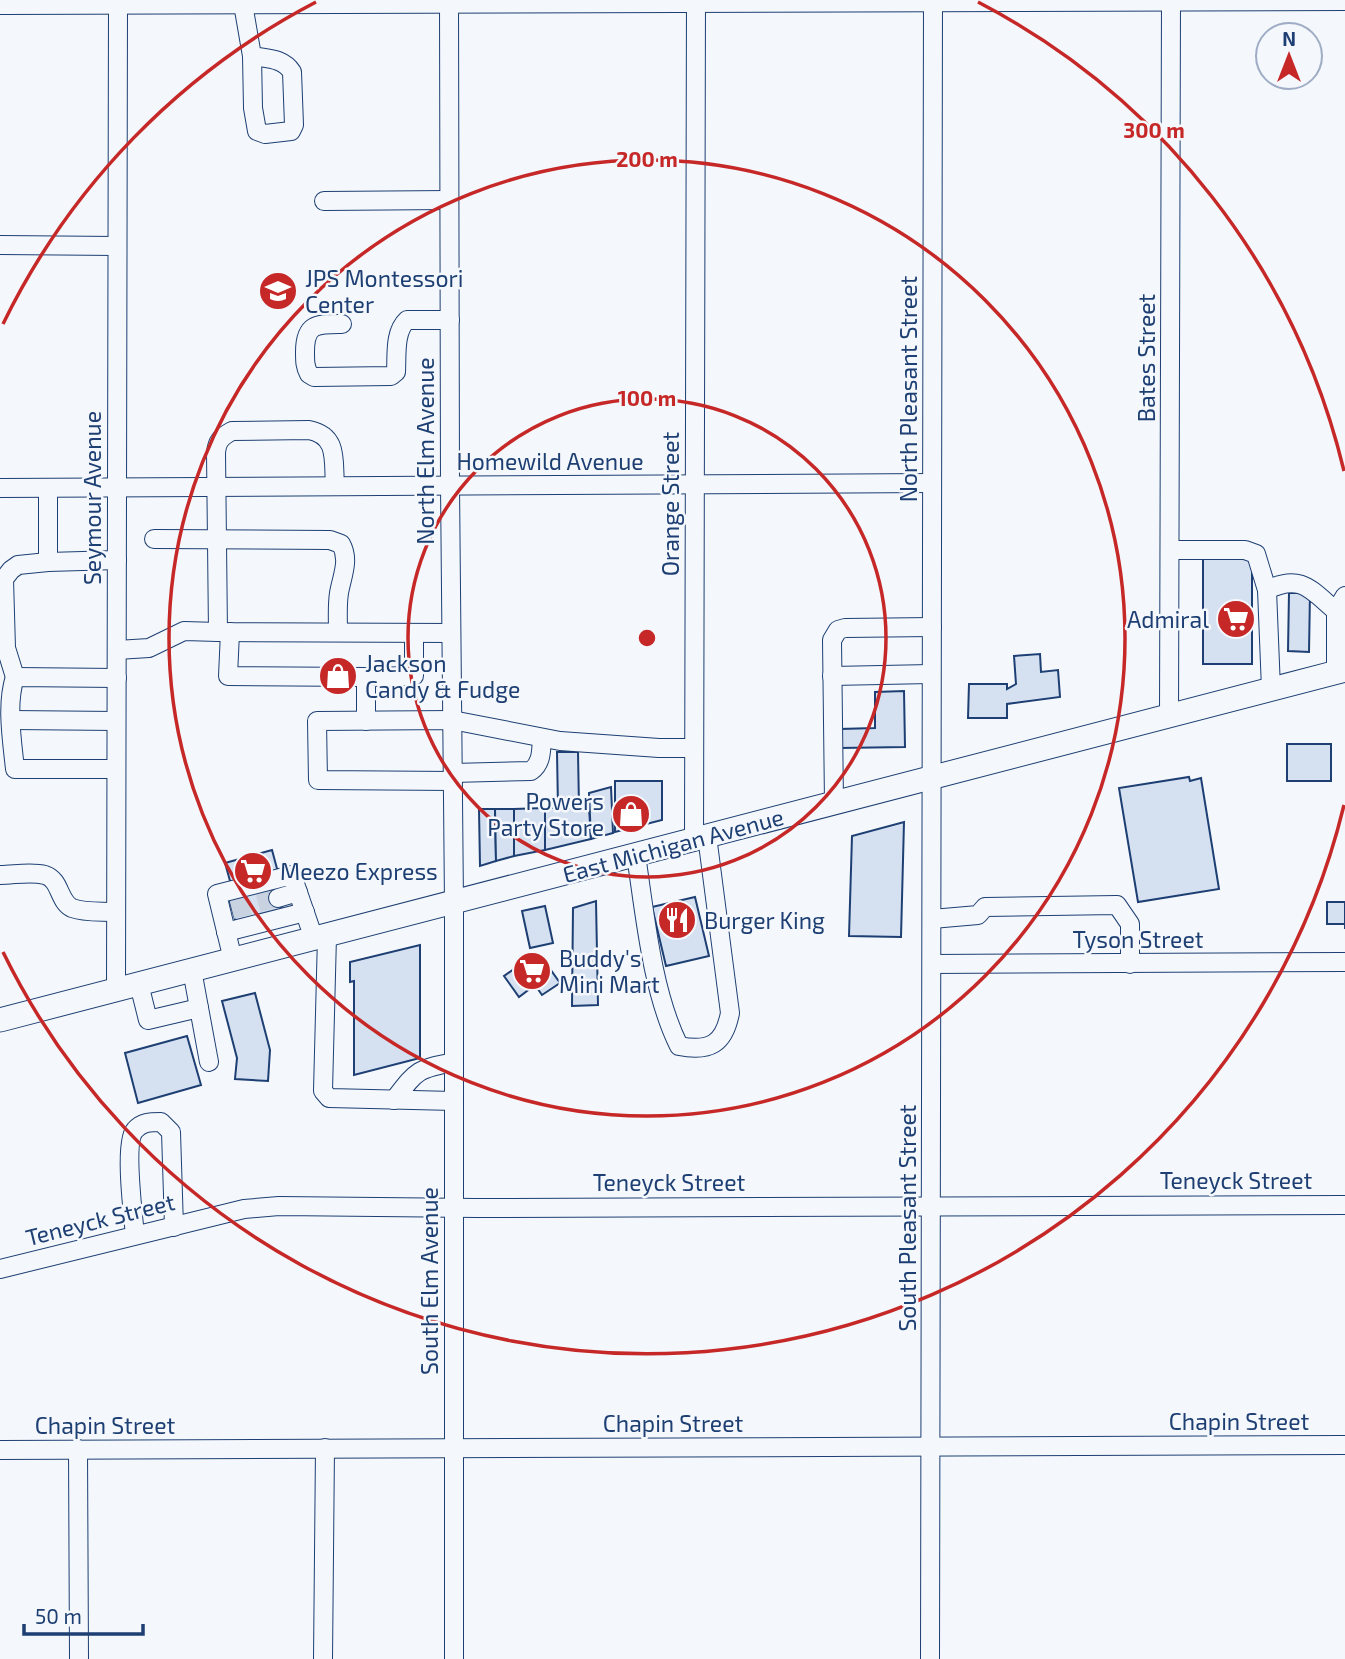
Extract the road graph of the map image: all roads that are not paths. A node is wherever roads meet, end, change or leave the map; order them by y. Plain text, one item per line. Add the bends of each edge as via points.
1 (449, 1) edge
2 (696, 1) edge
3 (1171, 1) edge
4 (1345, 1) edge
5 (164, 2) edge
6 (933, 2) edge
7 (243, 4) junction
8 (0, 5) edge
9 (118, 6) junction
10 (252, 57) dead end
11 (449, 200) junction
12 (324, 201) dead end
13 (0, 245) edge
14 (117, 246) junction
15 (450, 320) junction
16 (342, 324) dead end
17 (932, 483) junction
18 (450, 485) junction
19 (695, 485) junction
20 (335, 486) junction
21 (117, 487) junction
22 (216, 487) junction
23 (0, 488) edge
24 (48, 488) junction
25 (154, 539) dead end
26 (218, 540) junction
27 (1170, 550) junction
28 (117, 560) junction
29 (48, 562) junction
30 (1267, 590) junction
31 (1342, 606) edge
32 (932, 627) junction
33 (224, 632) junction
34 (338, 632) junction
35 (414, 632) junction
36 (451, 632) junction
37 (117, 650) junction
38 (1341, 671) edge
39 (932, 674) junction
40 (832, 676) junction
41 (15, 677) junction
42 (366, 677) junction
43 (117, 678) junction
44 (1271, 689) junction
45 (1169, 715) junction
46 (12, 720) junction
47 (452, 720) junction
48 (116, 721) junction
49 (366, 721) junction
50 (542, 738) junction
51 (694, 748) junction
52 (116, 769) junction
53 (453, 777) junction
54 (931, 777) junction
55 (834, 803) junction
56 (701, 838) junction
57 (636, 855) junction
58 (0, 874) edge
59 (298, 892) junction
60 (278, 898) tunnel mouth
61 (454, 903) junction
62 (116, 912) junction
63 (305, 912) junction
64 (932, 919) junction
65 (226, 932) junction
66 (321, 937) junction
67 (233, 960) junction
68 (1345, 962) edge
69 (932, 964) junction
70 (1130, 964) junction
71 (192, 970) junction
72 (139, 984) junction
73 (116, 990) junction
74 (199, 1008) junction
75 (0, 1020) edge
76 (209, 1062) dead end
77 (454, 1062) junction
78 (394, 1100) junction
79 (454, 1101) junction
80 (931, 1205) junction
81 (1345, 1205) edge
82 (454, 1208) junction
83 (174, 1227) junction
84 (135, 1235) junction
85 (0, 1269) edge
86 (1345, 1446) edge
87 (453, 1447) junction
88 (325, 1448) junction
89 (930, 1448) junction
90 (78, 1449) junction
91 (0, 1450) edge
92 (79, 1659) edge
93 (323, 1659) edge
94 (454, 1659) edge
95 (930, 1659) edge

1 - 2 street
1 - 7 street
1 - 11 street, North Elm Avenue
2 - 6 street
2 - 19 street, Orange Street
3 - 4 street
3 - 6 street
3 - 27 street, Bates Street
5 - 7 street
5 - 9 street
6 - 17 street, North Pleasant Street
7 - 10 street
8 - 9 street
9 - 14 street, Seymour Avenue
11 - 12 street
11 - 15 street, North Elm Avenue
13 - 14 street
14 - 21 street, Seymour Avenue
15 - 16 street via 407,320 402,324 396,372 391,376 314,377 305,366 305,338 310,328
15 - 18 street, North Elm Avenue
17 - 19 street, Homewild Avenue
17 - 32 street, North Pleasant Street
18 - 19 street, Homewild Avenue
18 - 20 street, Homewild Avenue
18 - 36 street, North Elm Avenue
19 - 51 street, Orange Street
20 - 22 street, Homewild Avenue
20 - 22 street via 330,442 309,430 232,431 222,436 217,443
21 - 22 street, Homewild Avenue
21 - 24 street, Homewild Avenue
21 - 28 street, Seymour Avenue
22 - 26 street
23 - 24 street, Homewild Avenue
24 - 29 street
25 - 26 street
26 - 33 street
26 - 34 street via 330,540 341,544 345,563
27 - 30 street via 1256,554
27 - 45 street, Bates Street
28 - 29 street
28 - 37 street, Seymour Avenue
29 - 41 street via 18,565 4,579 6,648
30 - 31 street via 1281,583 1305,584
30 - 44 street
31 - 38 street
32 - 39 street, North Pleasant Street
32 - 40 street via 838,630 832,640
33 - 34 street
33 - 37 street via 184,631 149,648
33 - 42 street via 228,676
34 - 35 street
35 - 36 street
35 - 42 street via 414,676
36 - 47 street, North Elm Avenue
37 - 43 street, Seymour Avenue
38 - 44 main road, East Michigan Avenue
39 - 40 street
39 - 54 street, North Pleasant Street
40 - 55 street
41 - 43 street
41 - 46 street
42 - 49 street
43 - 48 street, Seymour Avenue
44 - 45 main road, East Michigan Avenue
45 - 54 main road, East Michigan Avenue
46 - 48 street
46 - 52 street via 15,769
47 - 49 street
47 - 50 street
47 - 53 street, North Elm Avenue
48 - 52 street, Seymour Avenue
49 - 53 street via 317,721 318,779
50 - 51 street
50 - 53 street via 541,758 531,771
51 - 56 street, Orange Street
52 - 62 street, Seymour Avenue
53 - 61 street, North Elm Avenue
54 - 55 main road, East Michigan Avenue
54 - 64 street, South Pleasant Street
55 - 56 main road, East Michigan Avenue
56 - 57 main road, East Michigan Avenue
56 - 57 street, Orange Street via 730,1013 726,1030 716,1043 695,1049 679,1046 667,1024
57 - 61 main road, East Michigan Avenue
58 - 62 street via 45,875 69,907
59 - 60 street
59 - 63 street
59 - 65 street via 292,875 217,894 227,911
61 - 66 main road, East Michigan Avenue
61 - 77 street, South Elm Avenue
62 - 73 street, Seymour Avenue
63 - 65 street
63 - 66 street
64 - 69 street, South Pleasant Street
64 - 70 street via 978,915 985,907 1117,905 1130,924
65 - 67 street
66 - 67 main road, East Michigan Avenue
66 - 78 street via 323,1091 329,1098
67 - 71 main road, East Michigan Avenue
68 - 70 street, Tyson Street
69 - 70 street, Tyson Street
69 - 80 street, South Pleasant Street
71 - 72 main road, East Michigan Avenue
71 - 74 street
72 - 73 main road, East Michigan Avenue
72 - 74 street via 148,1020
73 - 75 main road, East Michigan Avenue
74 - 76 street
77 - 78 street via 414,1074
77 - 79 street, South Elm Avenue
78 - 79 street
79 - 82 street, South Elm Avenue
80 - 81 street, Teneyck Street
80 - 82 street, Teneyck Street
80 - 89 street, South Pleasant Street
82 - 83 street, Teneyck Street via 279,1206 244,1209
82 - 87 street, South Elm Avenue
83 - 84 street, Teneyck Street
83 - 84 street via 171,1132 160,1122 144,1123 133,1131 129,1146
84 - 85 street, Teneyck Street
86 - 89 street, Chapin Street
87 - 88 street, Chapin Street
87 - 89 street, Chapin Street
87 - 94 street, South Elm Avenue
88 - 90 street, Chapin Street
88 - 93 street
89 - 95 street, South Pleasant Street
90 - 91 street, Chapin Street
90 - 92 street

